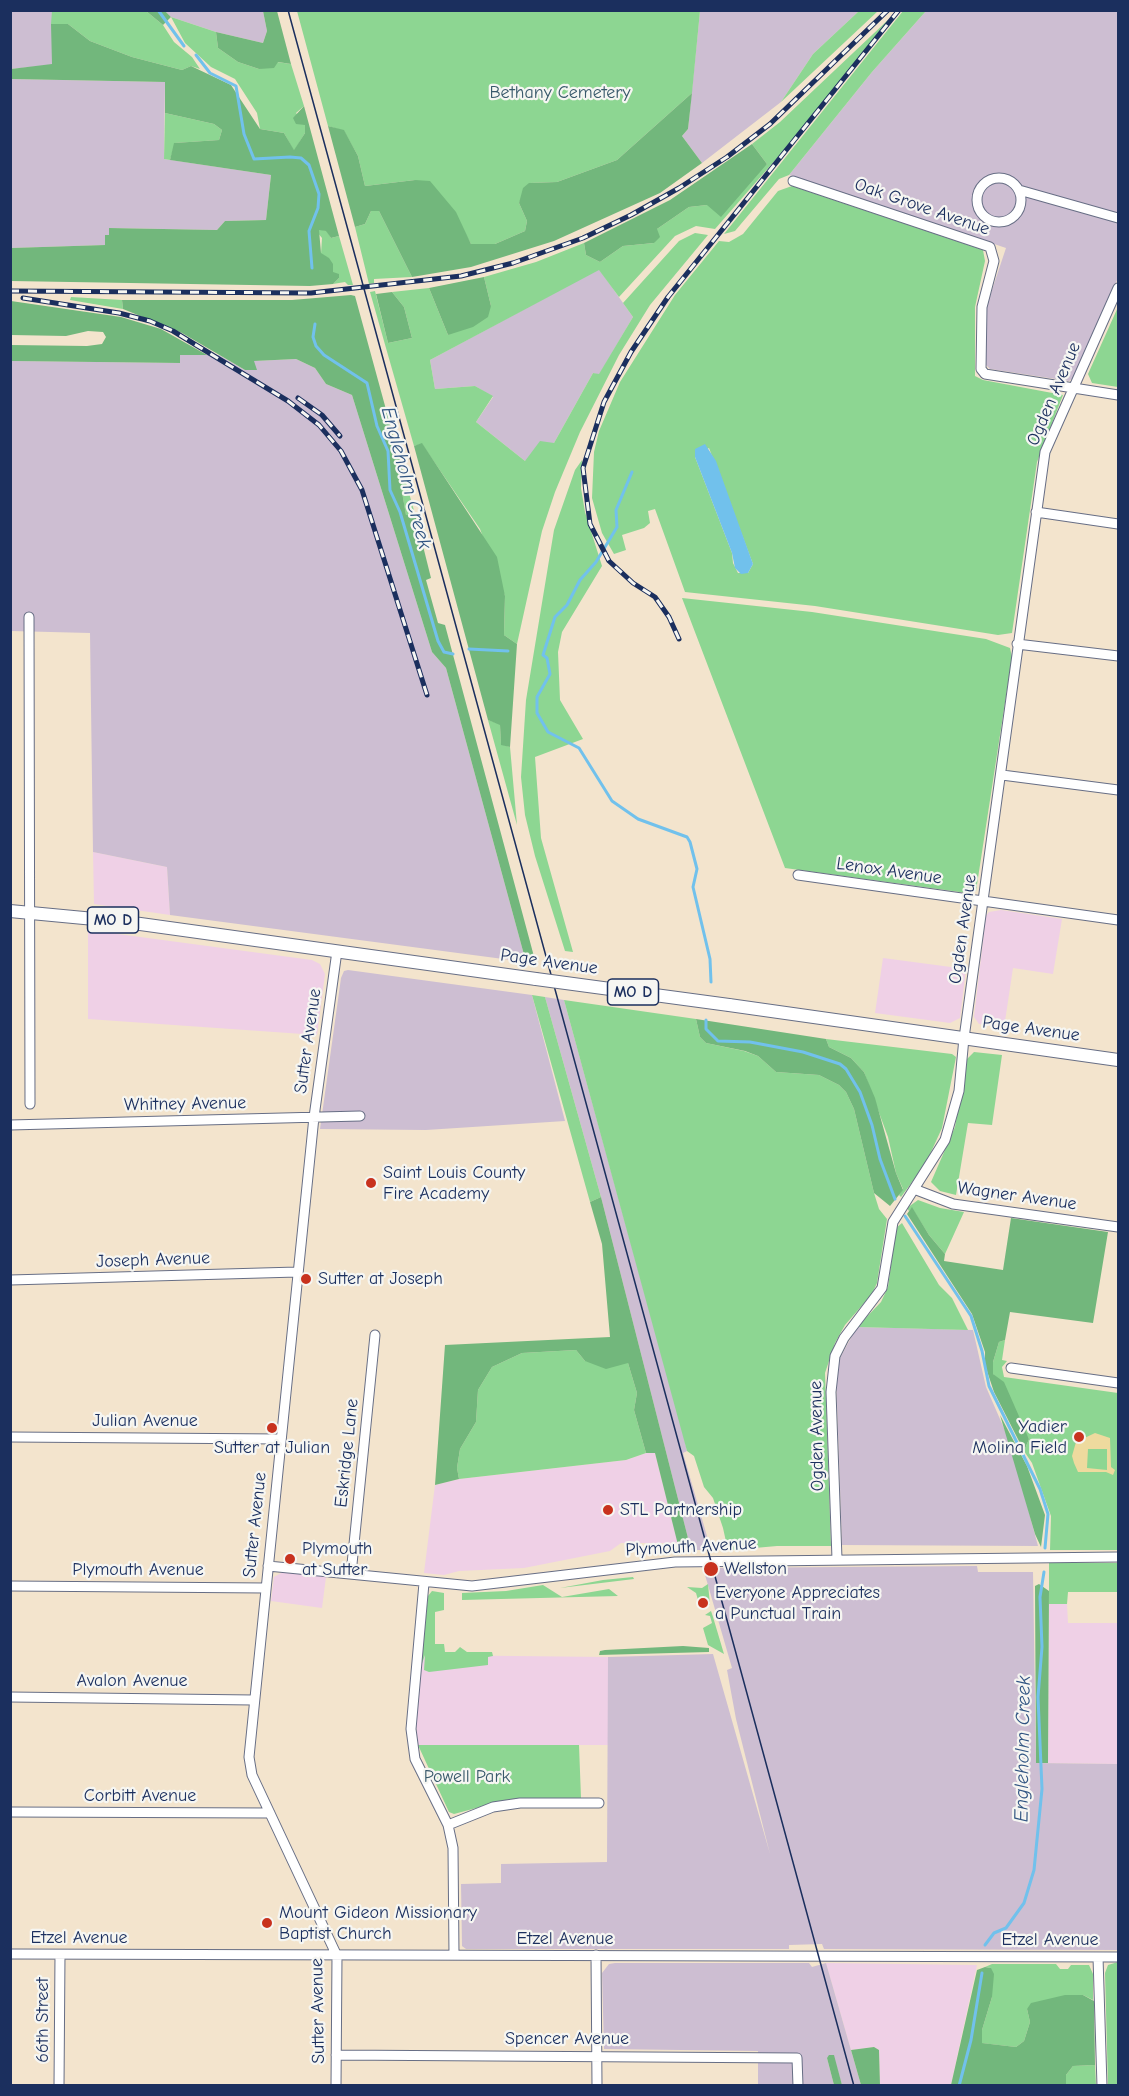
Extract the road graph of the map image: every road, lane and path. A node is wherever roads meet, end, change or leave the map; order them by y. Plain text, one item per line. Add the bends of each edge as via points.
1 (793, 181) dead end
2 (1019, 190) junction
3 (1119, 218) edge
4 (1119, 288) edge
5 (1074, 389) junction
6 (1119, 395) edge
7 (1036, 512) junction
8 (1119, 524) edge
9 (29, 617) dead end
10 (1017, 644) junction
11 (1119, 656) edge
12 (1002, 775) junction
13 (1119, 790) edge
14 (798, 875) dead end
15 (983, 901) junction
16 (10, 911) edge
17 (29, 912) junction
18 (1119, 920) edge
19 (337, 951) junction
20 (964, 1038) junction
21 (1119, 1060) edge
22 (30, 1104) dead end
23 (360, 1116) dead end
24 (314, 1117) junction
25 (10, 1125) edge
26 (914, 1189) junction
27 (1119, 1227) edge
28 (297, 1272) junction
29 (10, 1280) edge
30 (375, 1335) dead end
31 (1011, 1368) dead end
32 (1119, 1383) edge
33 (10, 1437) edge
34 (280, 1439) junction
35 (1119, 1557) edge
36 (837, 1559) junction
37 (268, 1566) junction
38 (351, 1574) junction
39 (424, 1583) junction
40 (10, 1586) edge
41 (265, 1588) junction
42 (10, 1697) edge
43 (253, 1700) junction
44 (599, 1803) dead end
45 (10, 1812) edge
46 (270, 1813) junction
47 (448, 1825) junction
48 (10, 1954) edge
49 (60, 1954) junction
50 (454, 1955) junction
51 (596, 1955) junction
52 (337, 1956) junction
53 (1098, 1957) junction
54 (1119, 1957) edge
55 (336, 2055) junction
56 (597, 2055) junction
57 (59, 2085) edge
58 (336, 2085) edge
59 (597, 2085) edge
60 (798, 2085) edge
61 (1102, 2085) edge

1 - 5 street, Oak Grove Avenue via 990,247 994,261 982,307 981,369 985,374
2 - 2 street via 1002,177 987,181 978,193 978,207 987,219 1008,220 1021,204
2 - 3 street
4 - 5 street, Ogden Avenue
5 - 6 street
5 - 7 street, Ogden Avenue via 1045,452
7 - 8 street
7 - 10 street, Ogden Avenue
9 - 17 street
10 - 11 street
10 - 12 street, Ogden Avenue
12 - 13 street
12 - 15 street, Ogden Avenue
14 - 15 street, Lenox Avenue
15 - 18 street, Lenox Avenue
15 - 20 street, Ogden Avenue
16 - 17 main road, Page Avenue / MO D
17 - 19 main road, Page Avenue / MO D
17 - 22 street
19 - 20 main road, Page Avenue / MO D, bridge
19 - 24 street, Sutter Avenue
20 - 21 main road, Page Avenue / MO D
20 - 26 street, Ogden Avenue via 959,1091 945,1140
23 - 24 street, Whitney Avenue
24 - 25 street, Whitney Avenue
24 - 28 street, Sutter Avenue
26 - 27 street, Wagner Avenue via 953,1204
26 - 36 street, Ogden Avenue via 893,1222 882,1288 835,1356 831,1392
28 - 29 street, Joseph Avenue
28 - 34 street, Sutter Avenue
30 - 38 street, Eskridge Lane
31 - 32 street
33 - 34 street, Julian Avenue
34 - 37 street, Sutter Avenue
35 - 36 street, Plymouth Avenue
36 - 39 street, Plymouth Avenue via 675,1562 497,1585
37 - 38 street, Plymouth Avenue
37 - 41 street, Sutter Avenue
38 - 39 street, Plymouth Avenue
39 - 47 street via 411,1729 415,1759
40 - 41 street, Plymouth Avenue
41 - 43 street, Sutter Avenue
42 - 43 street, Avalon Avenue
43 - 46 street, Sutter Avenue via 249,1766
44 - 47 street via 519,1803 493,1807
45 - 46 street, Corbitt Avenue
46 - 52 street, Sutter Avenue
47 - 50 street via 453,1848
48 - 49 street, Etzel Avenue
49 - 52 street, Etzel Avenue
49 - 57 street, 66th Street
50 - 51 street, Etzel Avenue
50 - 52 street, Etzel Avenue
51 - 53 street, Etzel Avenue
51 - 56 street
52 - 55 street, Sutter Avenue
53 - 54 street, Etzel Avenue
53 - 61 street
55 - 56 street, Spencer Avenue
55 - 58 street, Sutter Avenue
56 - 59 street
56 - 60 street, Spencer Avenue via 797,2058

